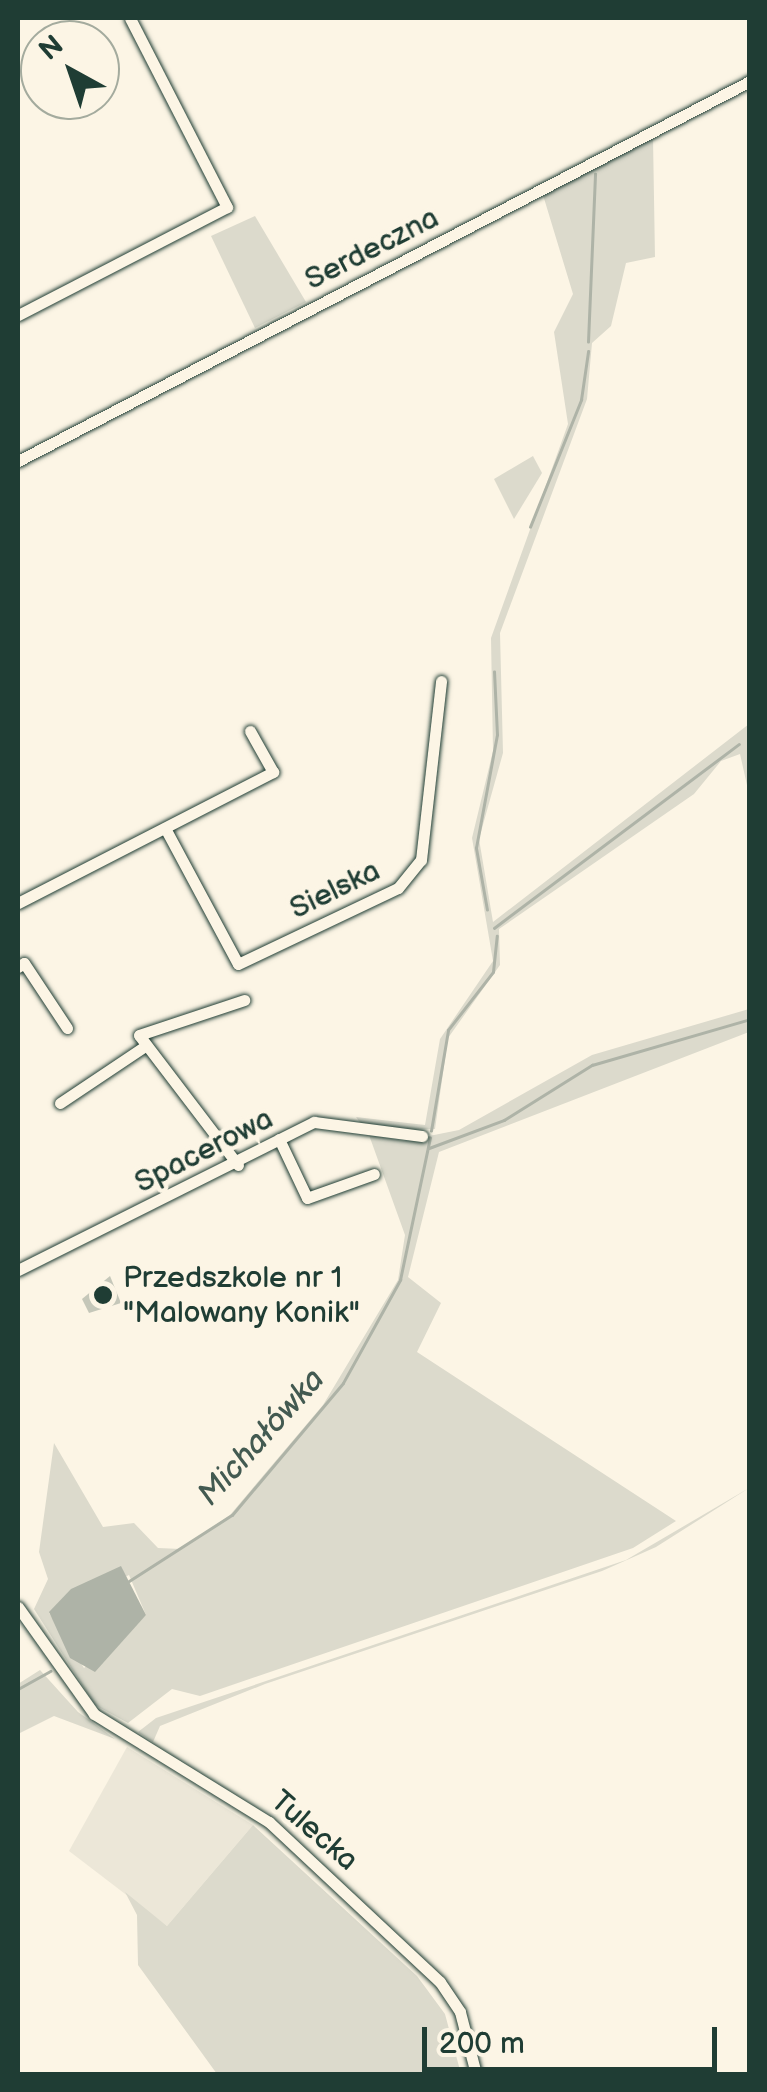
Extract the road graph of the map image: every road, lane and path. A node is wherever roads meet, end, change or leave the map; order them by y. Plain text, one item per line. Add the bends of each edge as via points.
1 (130, 18) edge
2 (750, 81) edge
3 (18, 316) edge
4 (18, 462) edge
5 (441, 682) dead end
6 (250, 731) dead end
7 (165, 828) junction
8 (18, 903) edge
9 (18, 967) edge
10 (244, 1000) dead end
11 (67, 1028) dead end
12 (145, 1046) junction
13 (60, 1103) dead end
14 (422, 1136) dead end
15 (279, 1140) junction
16 (238, 1165) junction
17 (374, 1174) dead end
18 (18, 1270) edge
19 (19, 1611) edge
20 (476, 2074) edge

1 - 3 street via 228,207
2 - 4 street, Serdeczna
5 - 7 street, Sielska via 421,860 398,888 238,964
6 - 7 street via 272,772
7 - 8 street
9 - 11 street via 24,963
10 - 12 street via 139,1034
12 - 13 street
12 - 16 street
14 - 15 street, Spacerowa via 314,1122
15 - 16 street, Spacerowa
15 - 17 street via 307,1198
16 - 18 street, Spacerowa
19 - 20 street, Tulecka via 94,1714 269,1822 416,1958 454,2000

